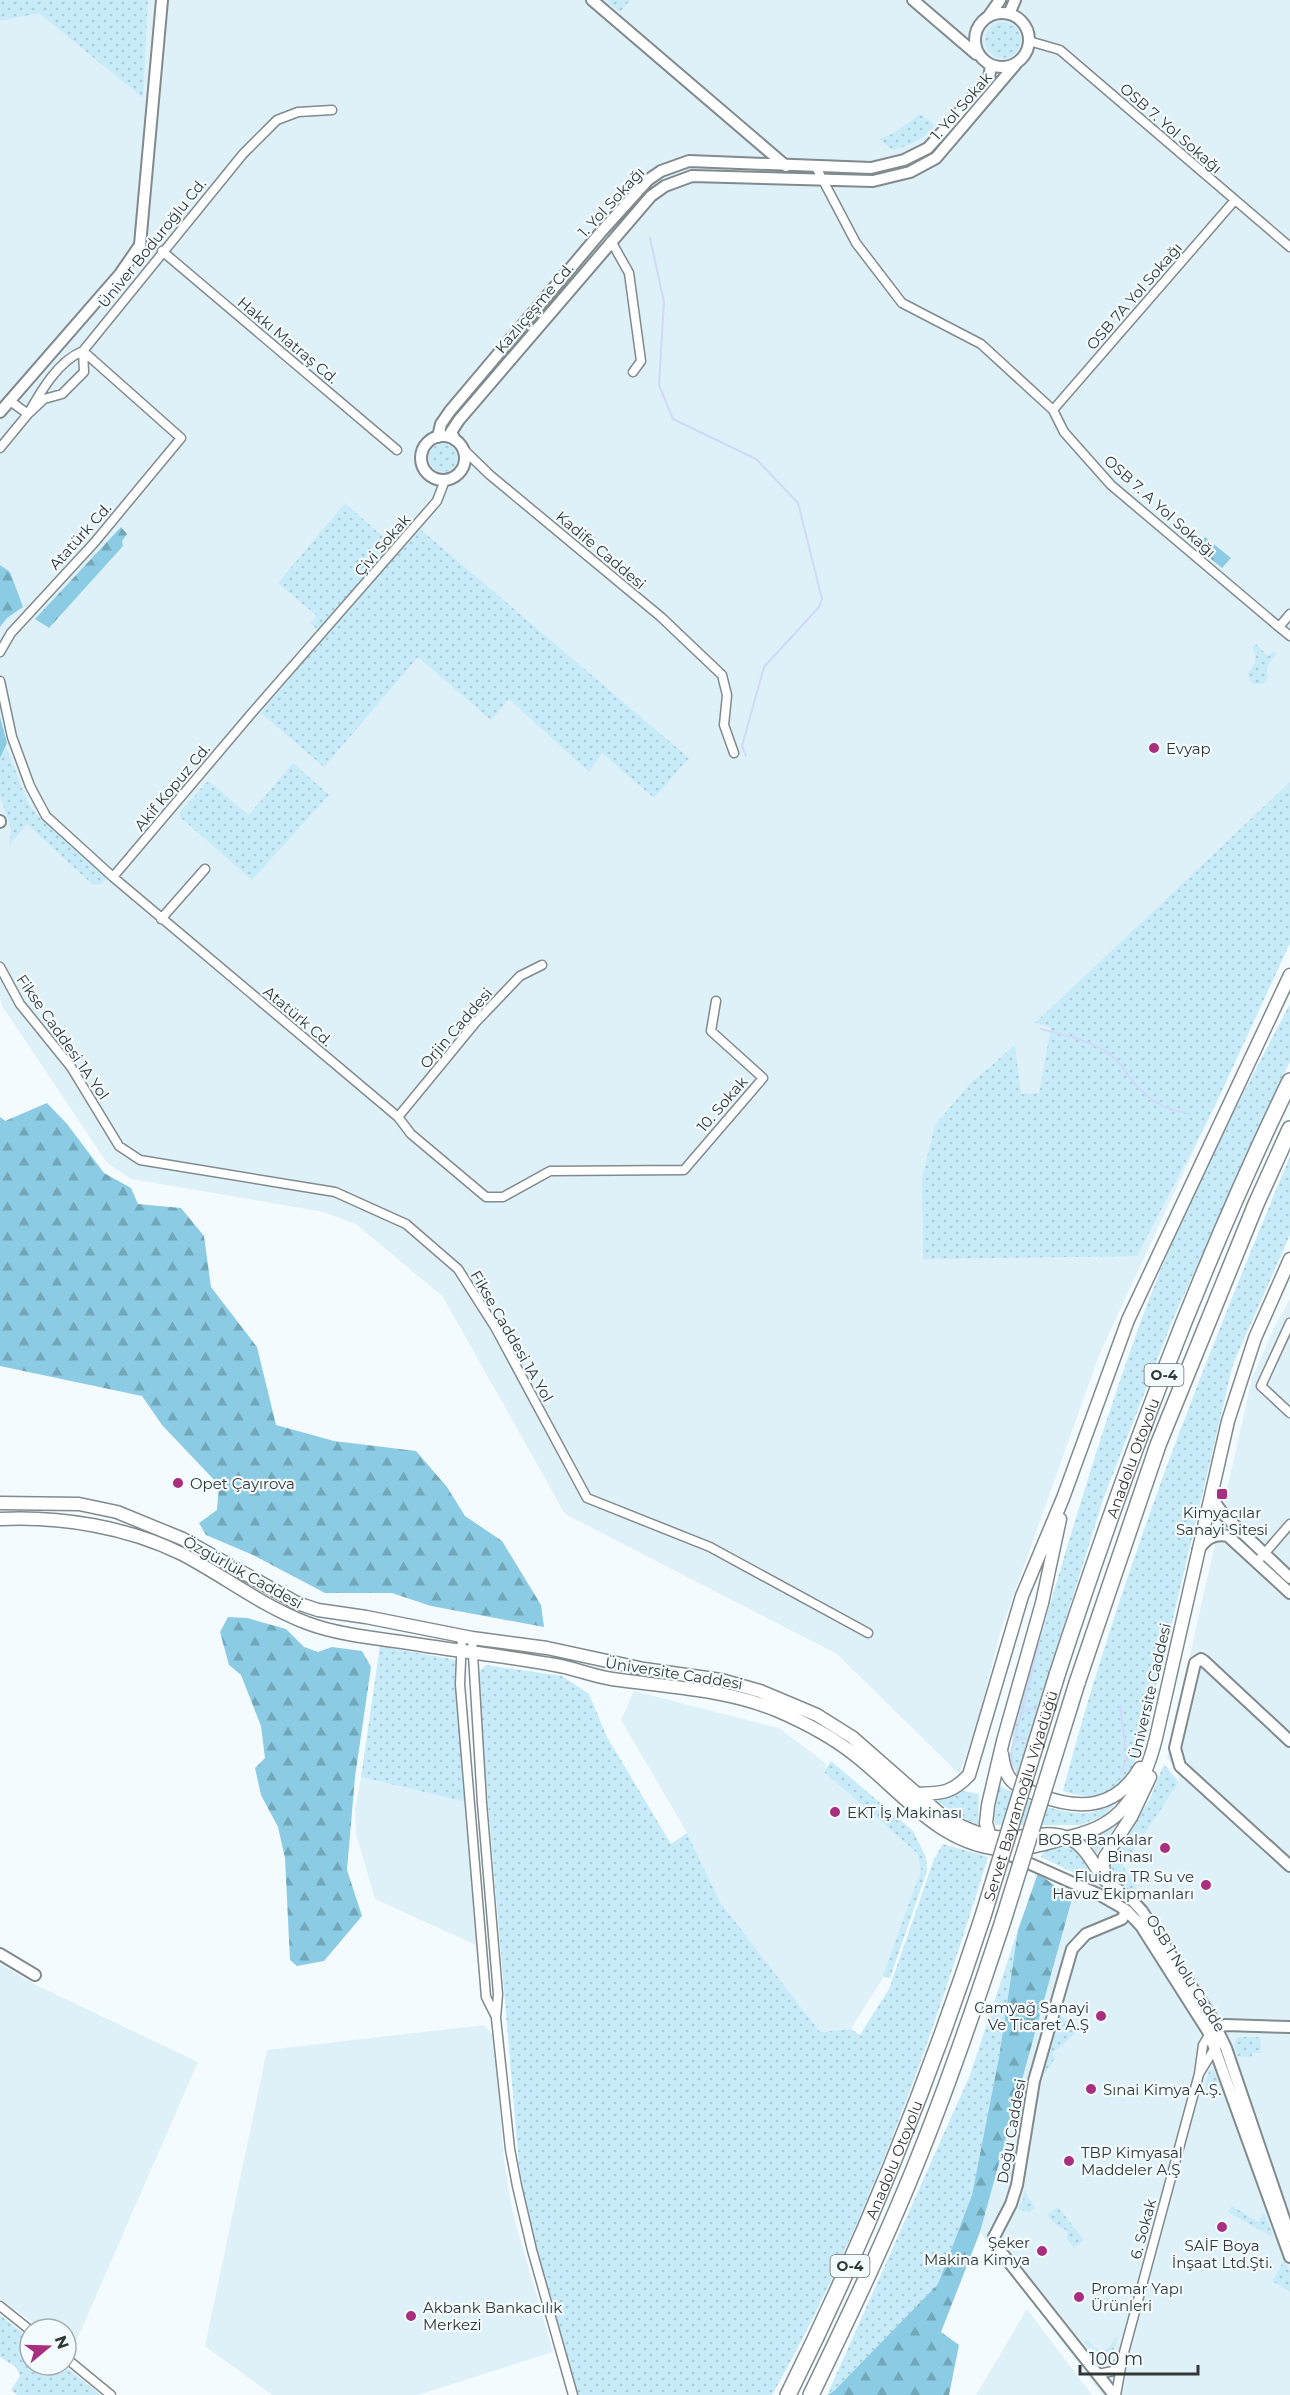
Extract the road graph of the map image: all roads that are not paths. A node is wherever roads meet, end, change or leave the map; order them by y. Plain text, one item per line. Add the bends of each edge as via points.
1 (162, 0) edge
2 (592, 0) edge
3 (913, 0) edge
4 (1000, 0) edge
5 (1015, 0) edge
6 (1009, 14) junction
7 (987, 18) junction
8 (953, 34) junction
9 (976, 35) junction
10 (1029, 41) junction
11 (979, 54) junction
12 (1016, 64) junction
13 (991, 65) junction
14 (332, 110) dead end
15 (786, 166) junction
16 (816, 167) junction
17 (793, 179) junction
18 (822, 180) junction
19 (1235, 200) junction
20 (611, 241) junction
21 (1290, 247) edge
22 (162, 251) junction
23 (83, 351) junction
24 (633, 372) dead end
25 (10, 401) junction
26 (0, 407) edge
27 (1053, 410) junction
28 (0, 412) edge
29 (28, 414) junction
30 (438, 437) junction
31 (458, 444) junction
32 (0, 448) edge
33 (397, 450) dead end
34 (445, 480) junction
35 (1290, 614) edge
36 (1279, 627) junction
37 (1290, 636) edge
38 (0, 652) edge
39 (0, 681) edge
40 (251, 714) joint
41 (734, 753) dead end
42 (205, 869) dead end
43 (113, 877) junction
44 (161, 919) junction
45 (542, 965) dead end
46 (0, 967) edge
47 (1290, 975) edge
48 (716, 1001) dead end
49 (1290, 1081) edge
50 (398, 1117) junction
51 (1290, 1129) edge
52 (684, 1170) joint
53 (1290, 1259) edge
54 (1290, 1323) edge
55 (1290, 1413) edge
56 (1214, 1479) junction
57 (1063, 1498) junction
58 (0, 1503) edge
59 (0, 1519) edge
60 (1290, 1524) edge
61 (1198, 1551) junction
62 (1261, 1557) junction
63 (1290, 1578) edge
64 (1290, 1593) edge
65 (868, 1633) dead end
66 (467, 1637) junction
67 (466, 1652) junction
68 (1057, 1675) joint
69 (1077, 1683) joint
70 (1156, 1738) junction
71 (1290, 1741) edge
72 (1001, 1750) junction
73 (916, 1794) junction
74 (989, 1835) junction
75 (1067, 1838) junction
76 (996, 1849) junction
77 (1290, 1866) edge
78 (1105, 1880) junction
79 (1124, 1909) junction
80 (983, 1916) joint
81 (1142, 1919) junction
82 (1003, 1921) joint
83 (1110, 1926) junction
84 (0, 1954) edge
85 (35, 1975) dead end
86 (496, 2018) junction
87 (1251, 2027) junction
88 (1290, 2027) edge
89 (1213, 2030) junction
90 (1219, 2043) junction
91 (1199, 2074) junction
92 (1290, 2236) edge
93 (1290, 2257) edge
94 (0, 2306) edge
95 (18, 2320) edge
96 (1123, 2356) junction
97 (78, 2368) edge
98 (1098, 2374) junction
99 (111, 2395) edge
100 (573, 2395) edge
101 (788, 2395) edge
102 (811, 2395) edge
103 (1115, 2395) edge

1 - 25 street via 140,245 120,274
2 - 15 street
3 - 8 street
4 - 7 street
5 - 6 street
6 - 7 street
6 - 10 street via 1024,24
7 - 9 street
8 - 9 street
8 - 11 street
9 - 11 street
10 - 12 street via 1023,58
10 - 19 street, OSB 7. Yol Sokağı via 1060,50
11 - 13 street
12 - 13 street
12 - 18 street, 1. Yol Sokak via 936,158 910,172 873,181
13 - 16 street, 1. Yol Sokağı via 989,78 928,148 904,160 871,168
14 - 22 street, Üniver Boduroğlu Cd. via 298,112 277,120 243,154
15 - 16 street, 1. Yol Sokağı
15 - 17 street
15 - 30 street, 1. Yol Sokağı via 689,162 661,171 648,180 450,411
16 - 18 street, OSB 7. A Yol Sokağı
17 - 18 street, Kazlıçeşme Cd.
17 - 20 street, Kazlıçeşme Cd. via 692,176 651,196
18 - 27 street, OSB 7. A Yol Sokağı via 856,243 902,303 981,344
19 - 21 street, OSB 7. Yol Sokağı
19 - 27 street, OSB 7A Yol Sokağı
20 - 24 street via 630,273 641,361
20 - 31 street, Kazlıçeşme Cd. via 459,420 452,432
22 - 23 street, Üniver Boduroğlu Cd.
22 - 33 street, Hakkı Matraş Cd.
23 - 29 street via 71,356
23 - 29 street via 84,372 62,394 44,399
23 - 38 street, Atatürk Cd. via 181,438 94,543 11,633
25 - 26 street
25 - 28 street
25 - 29 street
27 - 36 street, OSB 7. A Yol Sokağı via 1064,432 1111,485
29 - 32 street
30 - 31 street via 447,436
30 - 34 street via 422,450 422,465 431,476
31 - 34 street via 464,455 462,468
31 - 41 street, Kadife Caddesi via 661,617 722,675 727,695 724,725
34 - 40 street, Çivi Sokak via 437,501
35 - 36 street
36 - 37 street, OSB 7. A Yol Sokağı
39 - 43 street, Atatürk Cd. via 12,737 46,816
40 - 43 street, Akif Kopuz Cd.
42 - 44 street
43 - 44 street, Atatürk Cd.
44 - 50 street, Atatürk Cd.
45 - 50 street, Orjin Caddesi via 520,976 476,1022
46 - 65 street, Fikse Caddesi 1A Yol via 20,1004 71,1067 119,1146 140,1160 335,1192 406,1224 458,1269 495,1327 587,1498 710,1547
47 - 57 main road via 1128,1320
48 - 52 street, 10. Sokak via 711,1031 763,1078
49 - 68 highway, Anadolu Otoyolu / O-4 via 1159,1386
50 - 52 street, Atatürk Cd. via 411,1134 486,1197 503,1197 550,1171
51 - 69 highway, Anadolu Otoyolu / O-4 via 1158,1445
53 - 56 main road, Üniversite Caddesi via 1239,1383
54 - 55 street via 1261,1386
56 - 61 main road, Üniversite Caddesi
56 - 62 street via 1213,1493 1220,1510
57 - 72 main road via 1042,1603
57 - 73 main road via 1022,1596 969,1775 946,1793
58 - 66 main road, Özgürlük Caddesi via 79,1504 117,1512 183,1539 318,1611
59 - 67 main road, Özgürlük Caddesi via 42,1519 95,1526 143,1539 180,1553 310,1624
60 - 62 street
61 - 62 street via 1205,1541 1220,1535
61 - 70 main road, Üniversite Caddesi
62 - 63 street
62 - 64 street
66 - 67 street
66 - 73 main road, Üniversite Caddesi via 547,1647 644,1669 722,1680 780,1698 852,1737
67 - 76 main road, Üniversite Caddesi via 718,1693 765,1706 834,1740 943,1829
67 - 86 street via 498,1994
67 - 86 street via 460,1684 467,1781 486,1997
68 - 80 highway, Servet Bayramoğlu Viyadüğü / O-4, bridge
69 - 82 highway, Servet Bayramoğlu Viyadüğü / O-4, bridge
70 - 72 main road via 1124,1790 1104,1801 1073,1806 1013,1783 1003,1766
70 - 75 main road, Üniversite Caddesi via 1145,1774 1126,1805 1106,1824
70 - 78 main road via 1145,1792 1105,1857
71 - 77 street via 1204,1661 1195,1663 1175,1748 1180,1766
72 - 74 main road via 986,1816
73 - 74 main road via 956,1824
74 - 75 main road via 1011,1838 1045,1834
74 - 76 main road
75 - 76 main road, Üniversite Caddesi via 1035,1846
75 - 78 main road, OSB 1 Nolu Cadde via 1090,1857
76 - 79 street, OSB 1 Nolu Cadde
78 - 81 street, OSB 1 Nolu Cadde via 1132,1900
79 - 81 street, OSB 1 Nolu Cadde
79 - 83 street, Doğu Caddesi via 1122,1919
80 - 101 highway, Anadolu Otoyolu / O-4 via 927,2080 882,2192
81 - 83 street, Doğu Caddesi
81 - 89 street, OSB 1 Nolu Cadde
82 - 102 highway, Anadolu Otoyolu / O-4 via 922,2150
83 - 98 street, Doğu Caddesi via 1081,1937 1069,1955 1034,2081 1014,2196 994,2237 998,2248
84 - 85 street
86 - 100 street via 517,2186
87 - 88 street
87 - 89 street via 1227,2025
87 - 90 street via 1230,2031
89 - 90 street, OSB 1 Nolu Cadde
89 - 91 street, 6. Sokak via 1203,2045
90 - 91 street, 6. Sokak
90 - 92 street, OSB 1 Nolu Cadde
90 - 93 street, OSB 1 Nolu Cadde
91 - 96 street, 6. Sokak
94 - 95 street
96 - 98 street via 1113,2371
96 - 103 street, 6. Sokak
97 - 99 street
98 - 103 street, Doğu Caddesi

